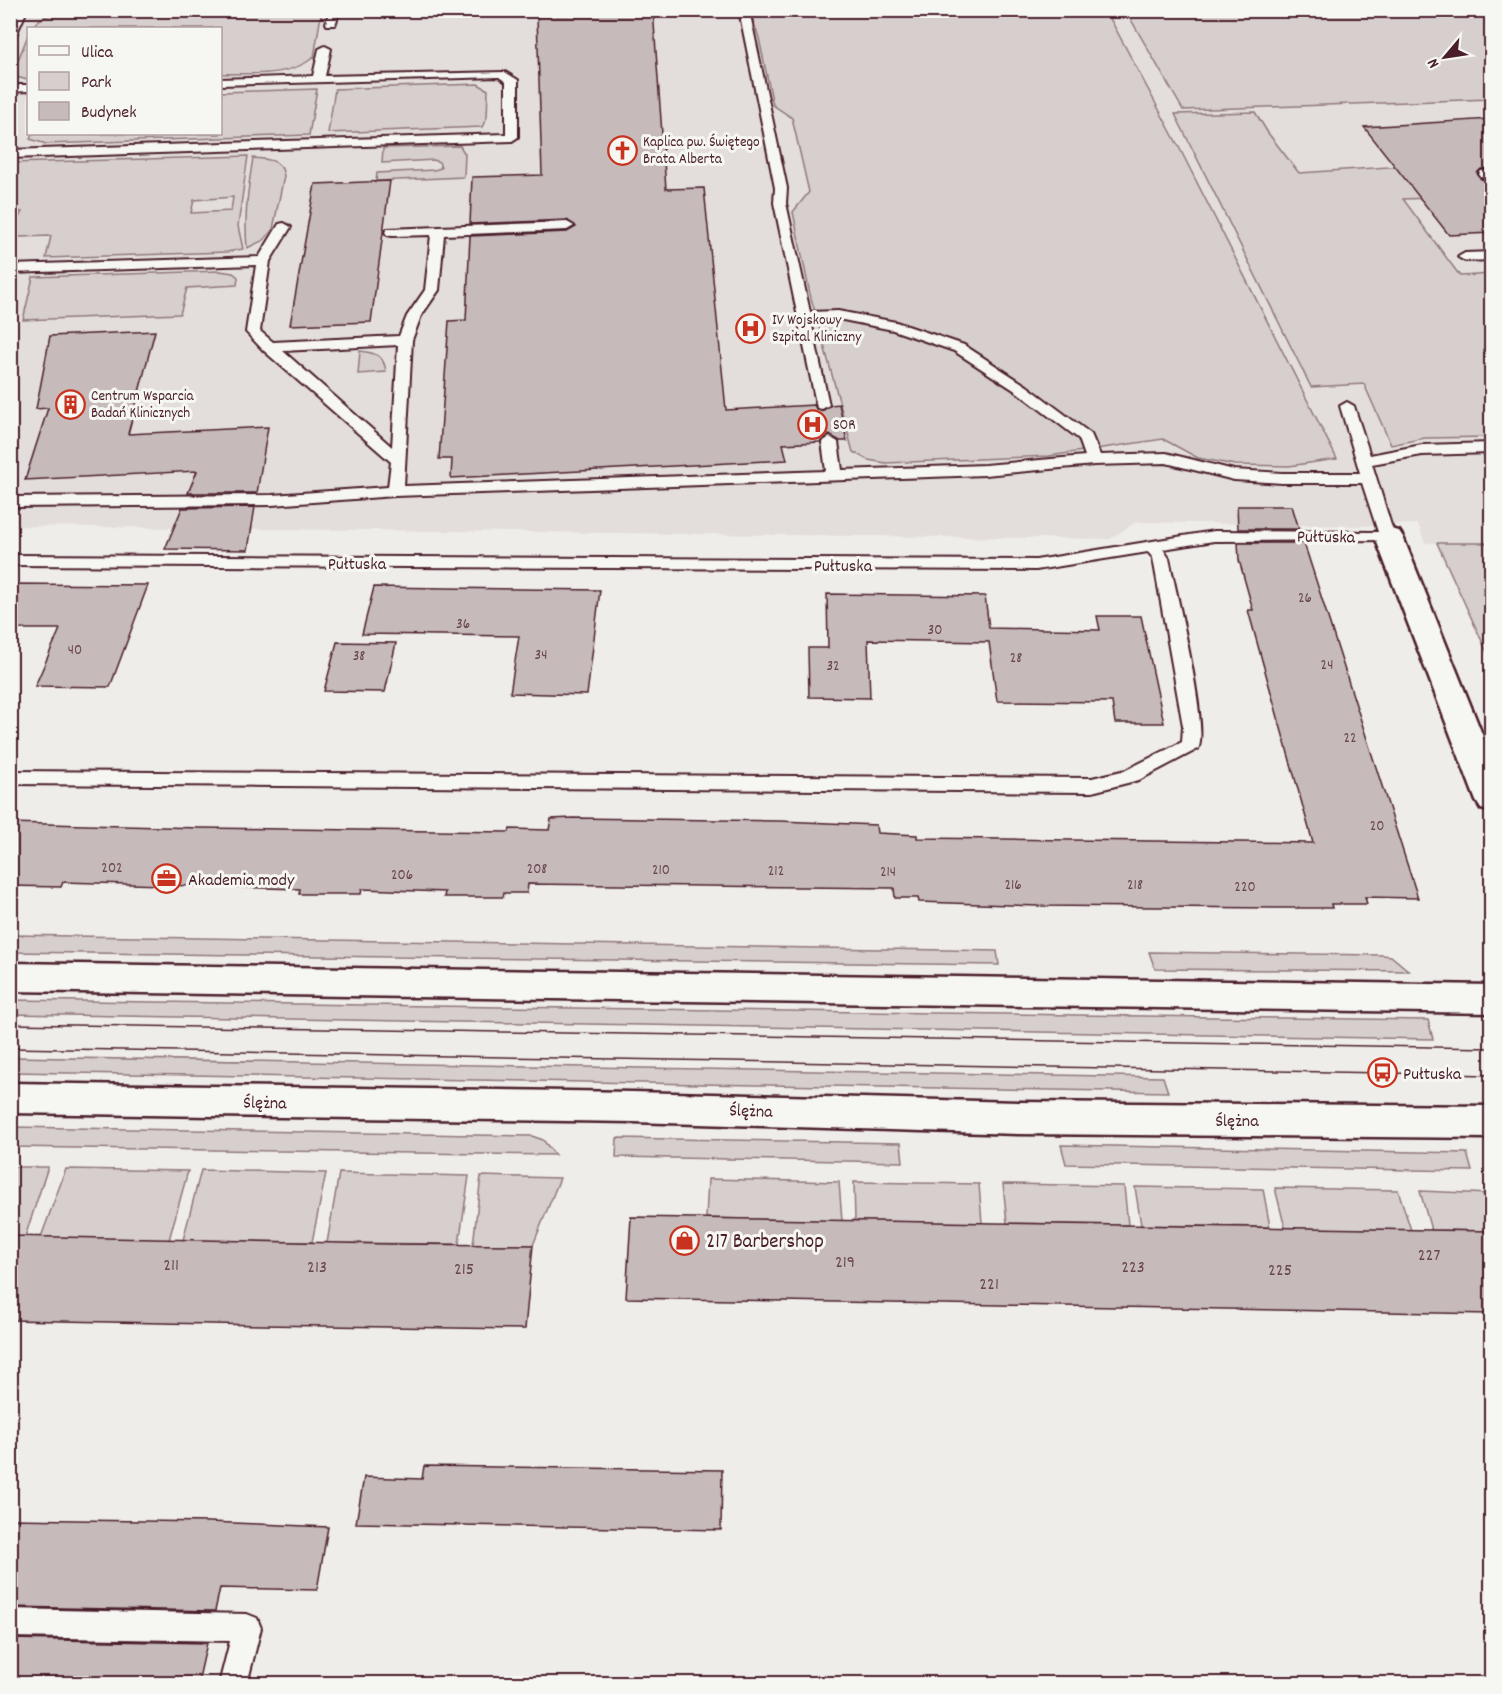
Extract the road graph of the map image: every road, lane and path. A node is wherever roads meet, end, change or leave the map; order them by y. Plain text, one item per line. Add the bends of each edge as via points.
1 (22, 10) edge
2 (330, 10) edge
3 (744, 10) edge
4 (331, 22) dead end
5 (10, 36) edge
6 (326, 49) dead end
7 (318, 79) junction
8 (222, 82) edge
9 (27, 88) edge
10 (10, 89) edge
11 (10, 154) edge
12 (567, 226) dead end
13 (284, 227) dead end
14 (438, 231) junction
15 (392, 232) dead end
16 (1491, 256) edge
17 (1465, 257) dead end
18 (263, 261) junction
19 (10, 269) edge
20 (804, 317) junction
21 (405, 340) junction
22 (268, 346) junction
23 (822, 405) dead end
24 (1347, 406) dead end
25 (830, 442) dead end
26 (1491, 448) edge
27 (1094, 460) junction
28 (399, 461) junction
29 (1364, 461) junction
30 (835, 476) junction
31 (1368, 478) junction
32 (396, 491) junction
33 (10, 502) edge
34 (1389, 537) junction
35 (1153, 547) junction
36 (10, 560) edge
37 (10, 777) edge
38 (1491, 801) edge
39 (10, 977) edge
40 (1491, 999) edge
41 (10, 1098) edge
42 (1491, 1122) edge
43 (10, 1623) edge
44 (233, 1683) edge

1 - 5 lane
2 - 4 lane
3 - 20 lane via 782,188 780,203
6 - 7 lane
7 - 8 lane
7 - 11 lane via 501,74 512,80 512,138
9 - 10 lane
12 - 14 lane
13 - 18 lane
14 - 15 lane
14 - 21 lane via 432,291 414,316
16 - 17 lane
18 - 19 lane
18 - 22 lane via 252,332
20 - 23 lane
20 - 27 lane via 838,315 896,326 959,348 1086,437
21 - 22 lane
21 - 28 lane
22 - 28 lane
24 - 29 lane
25 - 30 lane
26 - 29 lane via 1422,450
27 - 30 lane via 985,470
27 - 31 lane via 1166,458 1234,475
28 - 32 lane
29 - 31 lane
30 - 32 lane
31 - 34 lane
32 - 33 lane via 272,500
34 - 35 lane, Pułtuska via 1214,536
34 - 38 main road
35 - 36 lane, Pułtuska via 1036,565
35 - 37 lane via 1161,558 1174,623 1192,726 1191,745 1132,775 1092,785
39 - 40 main road
41 - 42 main road, Ślężna via 633,1107 1018,1118
43 - 44 lane via 247,1628

